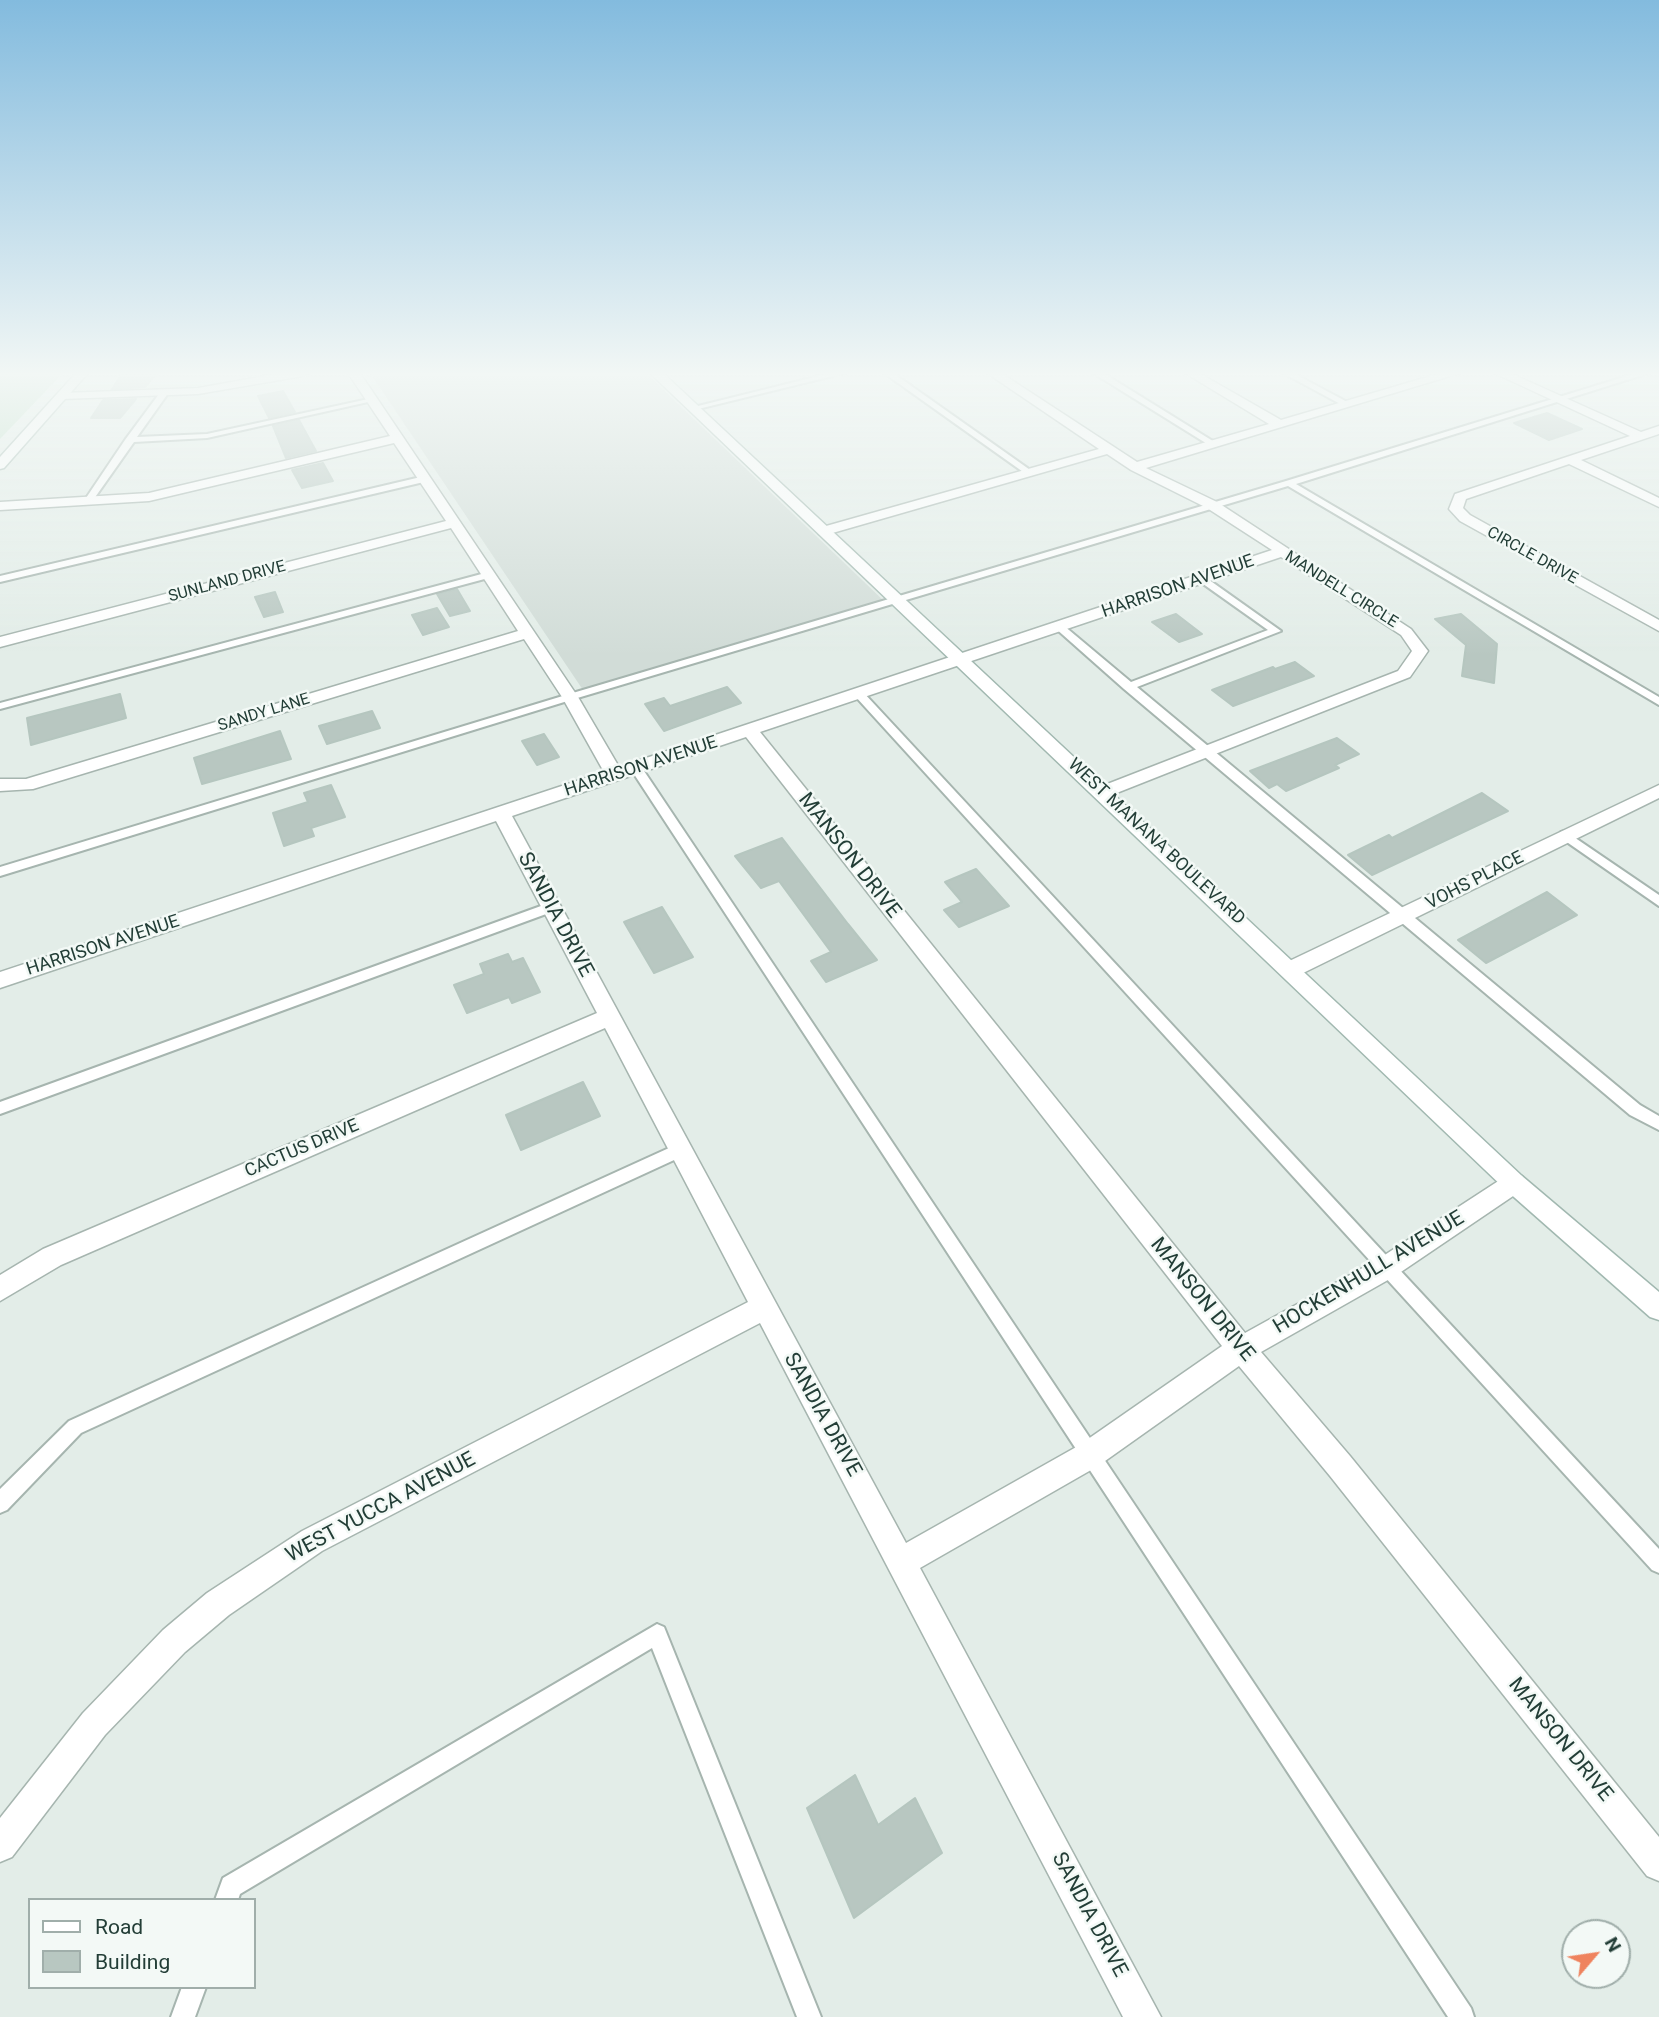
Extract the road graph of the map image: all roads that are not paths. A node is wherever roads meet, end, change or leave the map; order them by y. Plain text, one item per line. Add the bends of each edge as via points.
1 (111, 467) edge
2 (275, 467) edge
3 (417, 467) edge
4 (756, 467) edge
5 (1022, 467) edge
6 (1046, 467) edge
7 (1135, 467) edge
8 (1339, 467) edge
9 (1549, 467) edge
10 (1585, 467) edge
11 (1029, 472) junction
12 (425, 479) junction
13 (1290, 482) junction
14 (88, 501) junction
15 (1659, 503) edge
16 (1212, 505) junction
17 (0, 506) edge
18 (454, 523) junction
19 (824, 531) junction
20 (1281, 552) junction
21 (489, 575) junction
22 (0, 579) edge
23 (1202, 579) junction
24 (897, 599) junction
25 (1659, 626) edge
26 (1059, 628) junction
27 (528, 633) junction
28 (0, 642) edge
29 (962, 660) junction
30 (1128, 687) junction
31 (859, 694) junction
32 (569, 697) junction
33 (1659, 702) edge
34 (0, 706) edge
35 (750, 731) junction
36 (1207, 750) junction
37 (636, 768) junction
38 (614, 774) junction
39 (0, 785) edge
40 (1103, 792) junction
41 (1658, 792) edge
42 (501, 813) junction
43 (1565, 835) junction
44 (0, 872) edge
45 (1659, 901) edge
46 (552, 907) junction
47 (1404, 916) junction
48 (1290, 970) junction
49 (0, 980) edge
50 (609, 1017) junction
51 (0, 1108) edge
52 (1659, 1124) edge
53 (680, 1150) junction
54 (1514, 1183) junction
55 (1386, 1268) junction
56 (0, 1289) edge
57 (763, 1308) junction
58 (1659, 1308) edge
59 (1241, 1349) junction
60 (1088, 1456) junction
61 (0, 1503) edge
62 (902, 1562) junction
63 (1659, 1563) edge
64 (0, 1845) edge
65 (1659, 1864) edge
66 (227, 1898) edge
67 (193, 1989) edge
68 (183, 2017) edge
69 (809, 2017) edge
70 (1143, 2017) edge
71 (1462, 2017) edge

1 - 14 lane
2 - 14 street via 149,497
3 - 12 street
4 - 19 street, WEST MANANA BOULEVARD
5 - 11 lane
6 - 11 street
7 - 16 street, MANDELL CIRCLE
8 - 13 lane
9 - 25 street, CIRCLE DRIVE via 1460,497 1456,509
10 - 15 street
11 - 19 street
12 - 18 street
12 - 22 lane
13 - 16 lane
13 - 33 lane
14 - 17 street
16 - 20 street, MANDELL CIRCLE
16 - 24 lane
18 - 21 street
18 - 28 street, SUNLAND DRIVE
19 - 24 street, WEST MANANA BOULEVARD
20 - 23 street, HARRISON AVENUE
20 - 36 street, MANDELL CIRCLE via 1406,632 1420,651 1404,674
21 - 27 street
21 - 34 lane
23 - 26 street, HARRISON AVENUE
23 - 30 lane via 1276,631
24 - 29 street, WEST MANANA BOULEVARD
24 - 32 lane
26 - 29 street, HARRISON AVENUE
26 - 30 lane
27 - 32 street
27 - 39 street, SANDY LANE via 27,785
29 - 31 street, HARRISON AVENUE
29 - 40 street, WEST MANANA BOULEVARD
30 - 36 lane
31 - 35 street, HARRISON AVENUE
31 - 55 lane
32 - 38 street
32 - 44 lane
35 - 37 street, HARRISON AVENUE
35 - 59 street, MANSON DRIVE
36 - 40 street, MANDELL CIRCLE
36 - 47 lane
37 - 38 street, HARRISON AVENUE
37 - 60 lane
38 - 42 street, HARRISON AVENUE
40 - 48 street, WEST MANANA BOULEVARD
41 - 43 street, VOHS PLACE
42 - 46 street, SANDIA DRIVE
42 - 49 street, HARRISON AVENUE
43 - 45 lane
43 - 47 street, VOHS PLACE
46 - 50 street, SANDIA DRIVE
46 - 51 lane
47 - 48 street, VOHS PLACE
47 - 52 lane via 1635,1110
48 - 54 street, WEST MANANA BOULEVARD
50 - 53 street, SANDIA DRIVE
50 - 56 street, CACTUS DRIVE via 52,1257
53 - 57 street, SANDIA DRIVE
53 - 61 lane via 75,1427
54 - 55 street, HOCKENHULL AVENUE
54 - 58 street, WEST MANANA BOULEVARD
55 - 59 street, HOCKENHULL AVENUE
55 - 63 lane
57 - 62 street, SANDIA DRIVE
57 - 64 street, WEST YUCCA AVENUE via 312,1541 218,1604 174,1641 94,1724
59 - 60 street, HOCKENHULL AVENUE
59 - 65 street, MANSON DRIVE
60 - 62 street, HOCKENHULL AVENUE
60 - 71 lane
62 - 70 street, SANDIA DRIVE
66 - 69 lane via 231,1886 657,1633
67 - 68 lane

